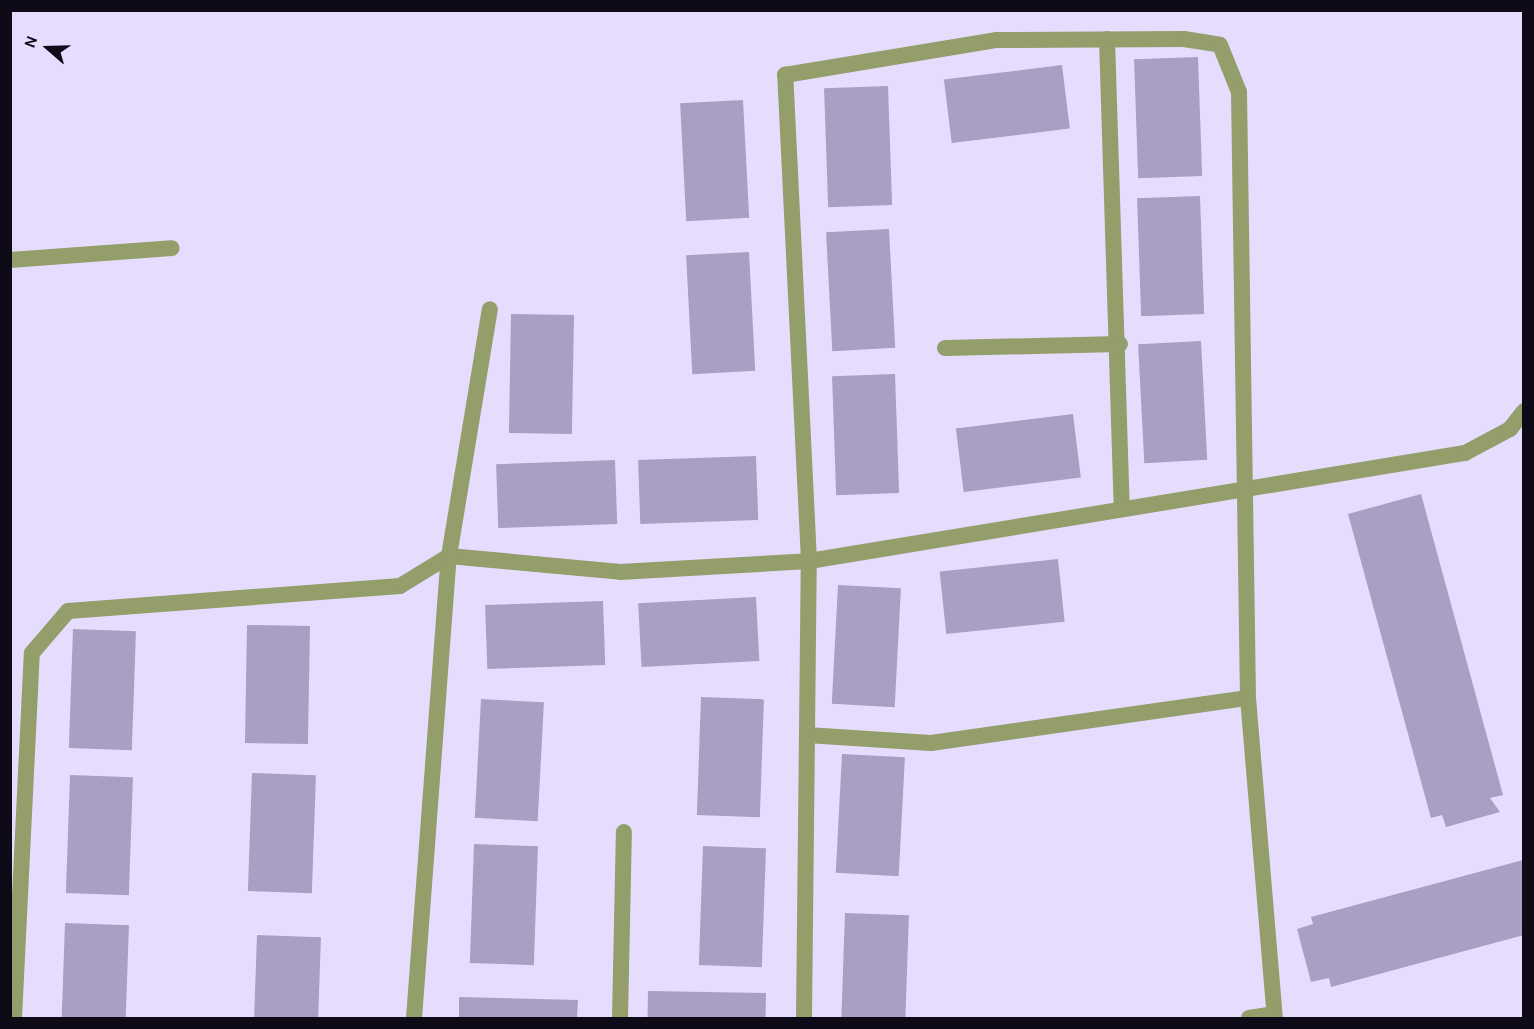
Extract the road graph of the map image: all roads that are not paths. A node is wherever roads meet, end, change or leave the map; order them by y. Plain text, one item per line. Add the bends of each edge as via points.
1 (1107, 39) junction
2 (172, 248) dead end
3 (10, 260) edge
4 (490, 309) dead end
5 (1120, 344) junction
6 (945, 348) dead end
7 (1524, 411) edge
8 (1247, 488) junction
9 (1122, 509) junction
10 (449, 556) junction
11 (809, 561) junction
12 (1248, 698) junction
13 (807, 735) junction
14 (624, 832) dead end
15 (1275, 1016) edge
16 (14, 1018) edge
17 (414, 1018) edge
18 (621, 1018) edge
19 (804, 1018) edge
20 (1248, 1018) edge

1 - 5 street
1 - 8 street via 1220,45 1239,92
1 - 11 street via 997,40 785,75
2 - 3 street
4 - 10 street
5 - 6 street
5 - 9 street
7 - 8 street via 1510,429 1465,453
8 - 9 street
8 - 12 street
9 - 11 street
10 - 11 street via 620,572
10 - 16 street via 400,586 68,612 32,653
10 - 17 street
11 - 13 street
12 - 13 street via 932,743
12 - 15 street
13 - 19 street
14 - 18 street
15 - 20 street

